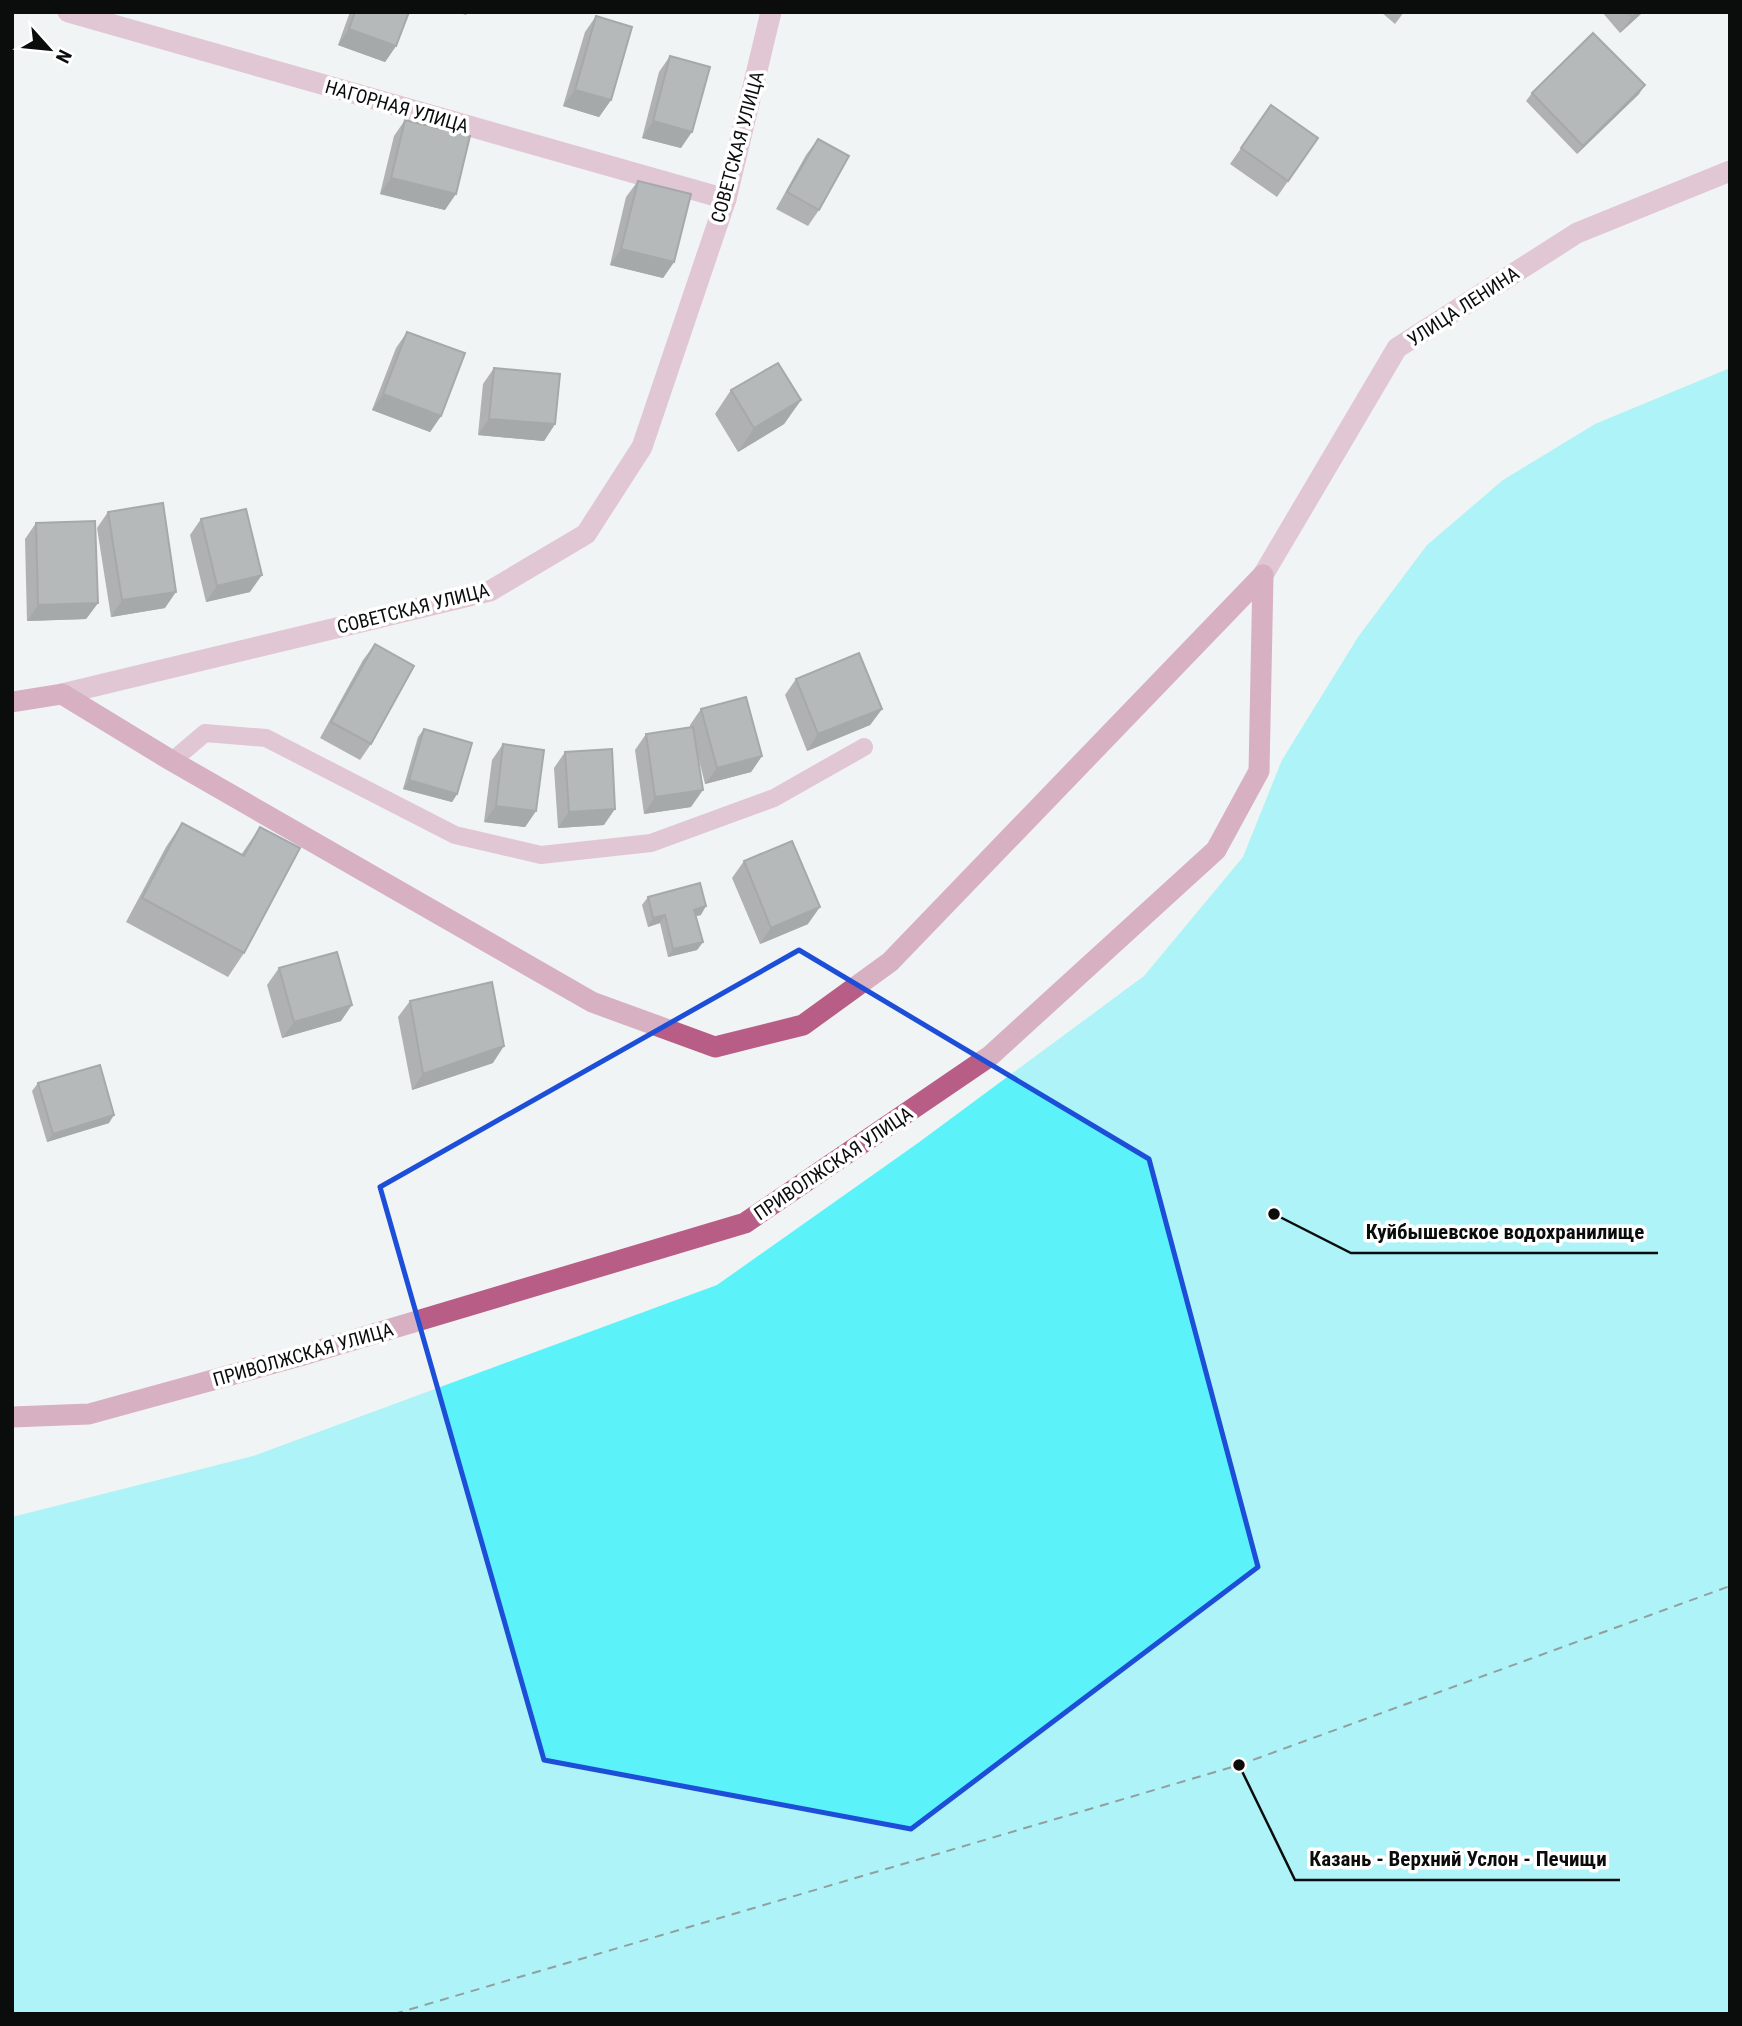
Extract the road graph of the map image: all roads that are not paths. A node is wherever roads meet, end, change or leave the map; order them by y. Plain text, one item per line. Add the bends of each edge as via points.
1 (68, 12) edge
2 (771, 12) edge
3 (1730, 171) edge
4 (726, 199) junction
5 (1263, 575) junction
6 (62, 694) junction
7 (12, 702) edge
8 (864, 747) dead end
9 (172, 761) junction
10 (12, 1417) edge

1 - 4 street, НАГОРНАЯ УЛИЦА
2 - 4 street, СОВЕТСКАЯ УЛИЦА
3 - 5 street, УЛИЦА ЛЕНИНА via 1577,233 1396,348
4 - 6 street, СОВЕТСКАЯ УЛИЦА via 642,447 586,534 490,591
5 - 9 street via 890,962 803,1025 715,1047 592,1002
5 - 10 street, ПРИВОЛЖСКАЯ УЛИЦА via 1259,772 1216,850 990,1056 745,1223 89,1415
6 - 7 street, СОВЕТСКАЯ УЛИЦА
6 - 9 street
8 - 9 lane via 774,798 651,843 541,855 455,835 267,738 205,733

